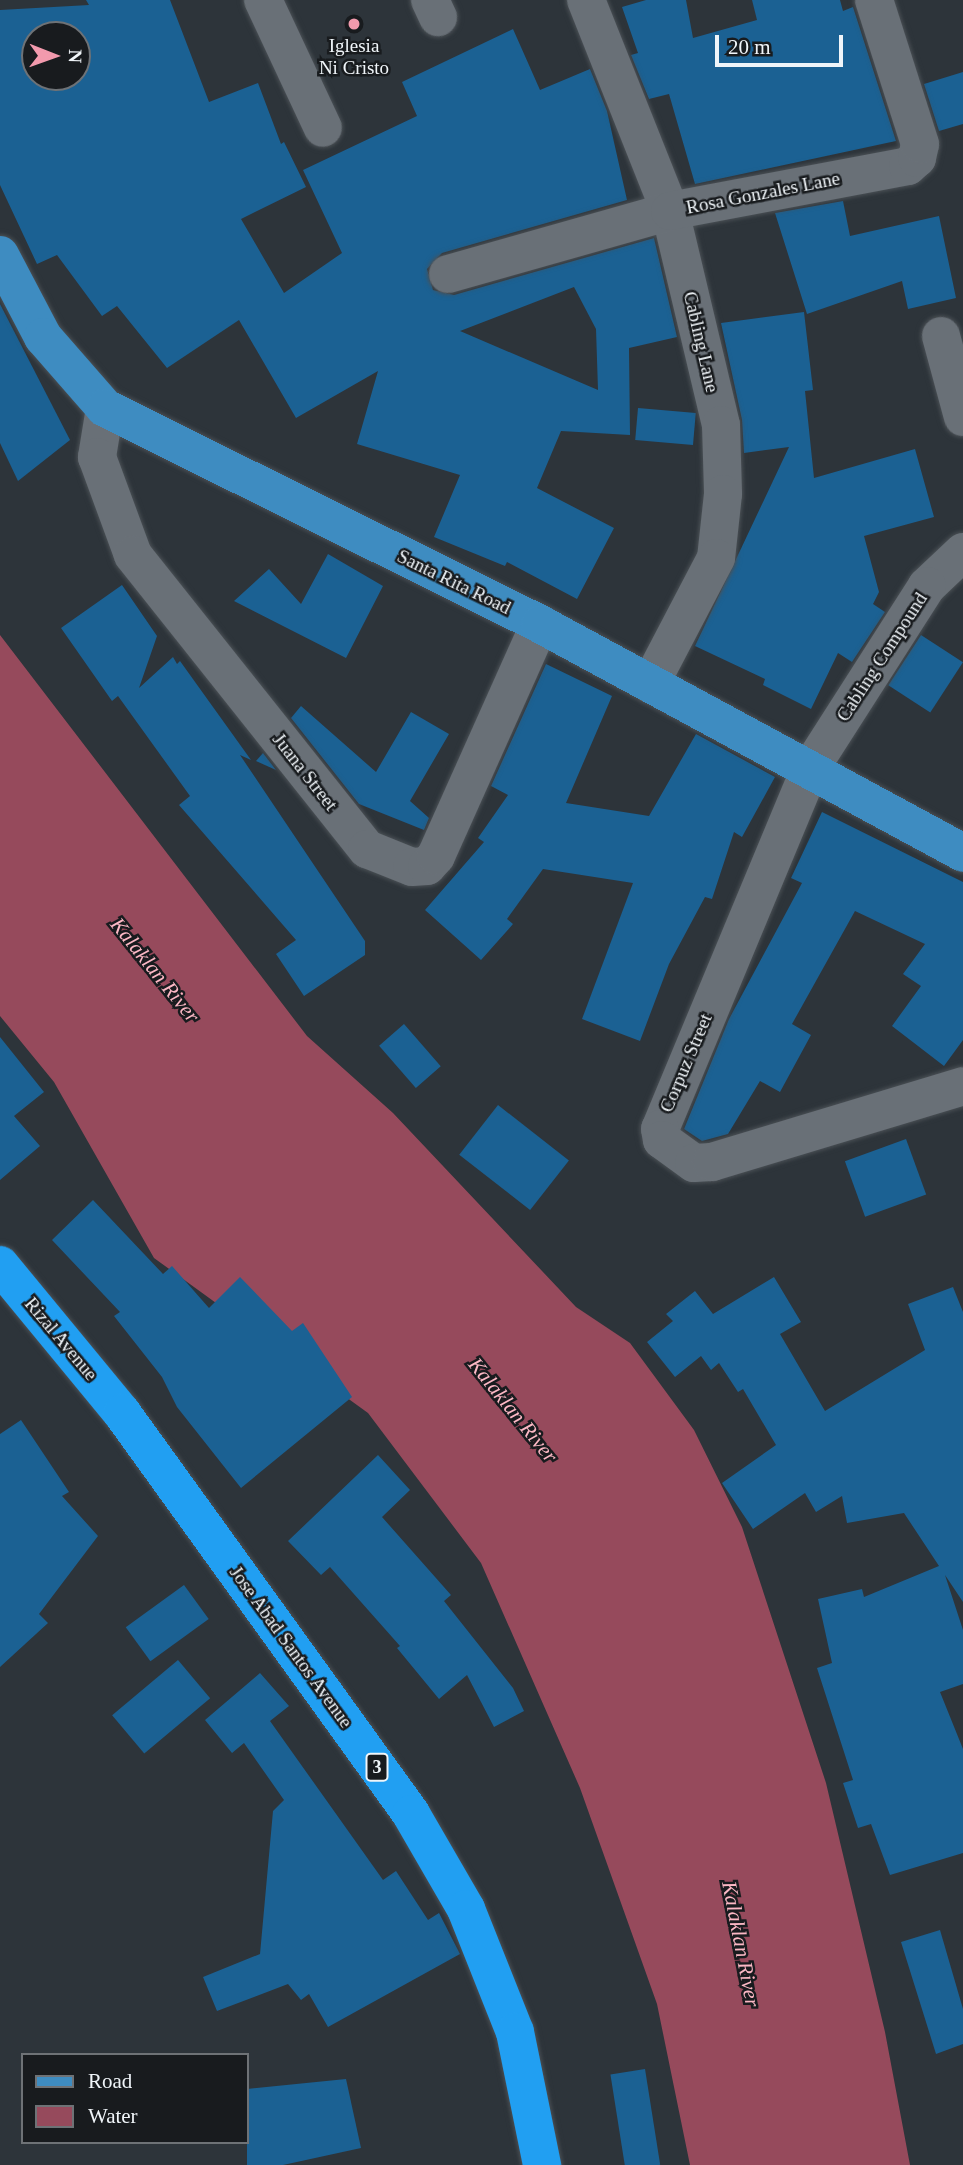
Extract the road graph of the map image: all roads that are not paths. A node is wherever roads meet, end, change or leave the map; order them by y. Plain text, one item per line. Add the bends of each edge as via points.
1 (263, 0) edge
2 (586, 0) edge
3 (874, 0) edge
4 (323, 128) dead end
5 (670, 211) junction
6 (0, 256) edge
7 (448, 275) dead end
8 (941, 336) dead end
9 (105, 408) junction
10 (963, 417) edge
11 (963, 552) edge
12 (540, 624) junction
13 (650, 684) junction
14 (810, 769) junction
15 (963, 853) edge
16 (963, 1086) edge
17 (0, 1265) edge
18 (122, 1413) joint
19 (542, 2165) edge

1 - 4 street
2 - 5 street, Cabling Lane
3 - 5 street, Rosa Gonzales Lane via 920,144 917,158 908,166
5 - 7 street, Rosa Gonzales Lane
5 - 13 street, Cabling Lane via 721,425 723,494 716,558
6 - 9 main road, Santa Rita Road via 43,337
8 - 10 street
9 - 12 main road, Santa Rita Road
9 - 12 street, Juana Street via 97,457 133,555 367,849 412,867 427,866 436,856
11 - 14 street, Cabling Compound via 927,586
12 - 13 main road, Santa Rita Road
13 - 14 main road, Santa Rita Road
14 - 15 main road, Santa Rita Road
14 - 16 street, Corpuz Street via 663,1115 662,1140 694,1163 712,1162
17 - 18 highway, Rizal Avenue / 3
18 - 19 highway, Jose Abad Santos Avenue / 3 via 411,1814 466,1909 515,2032

